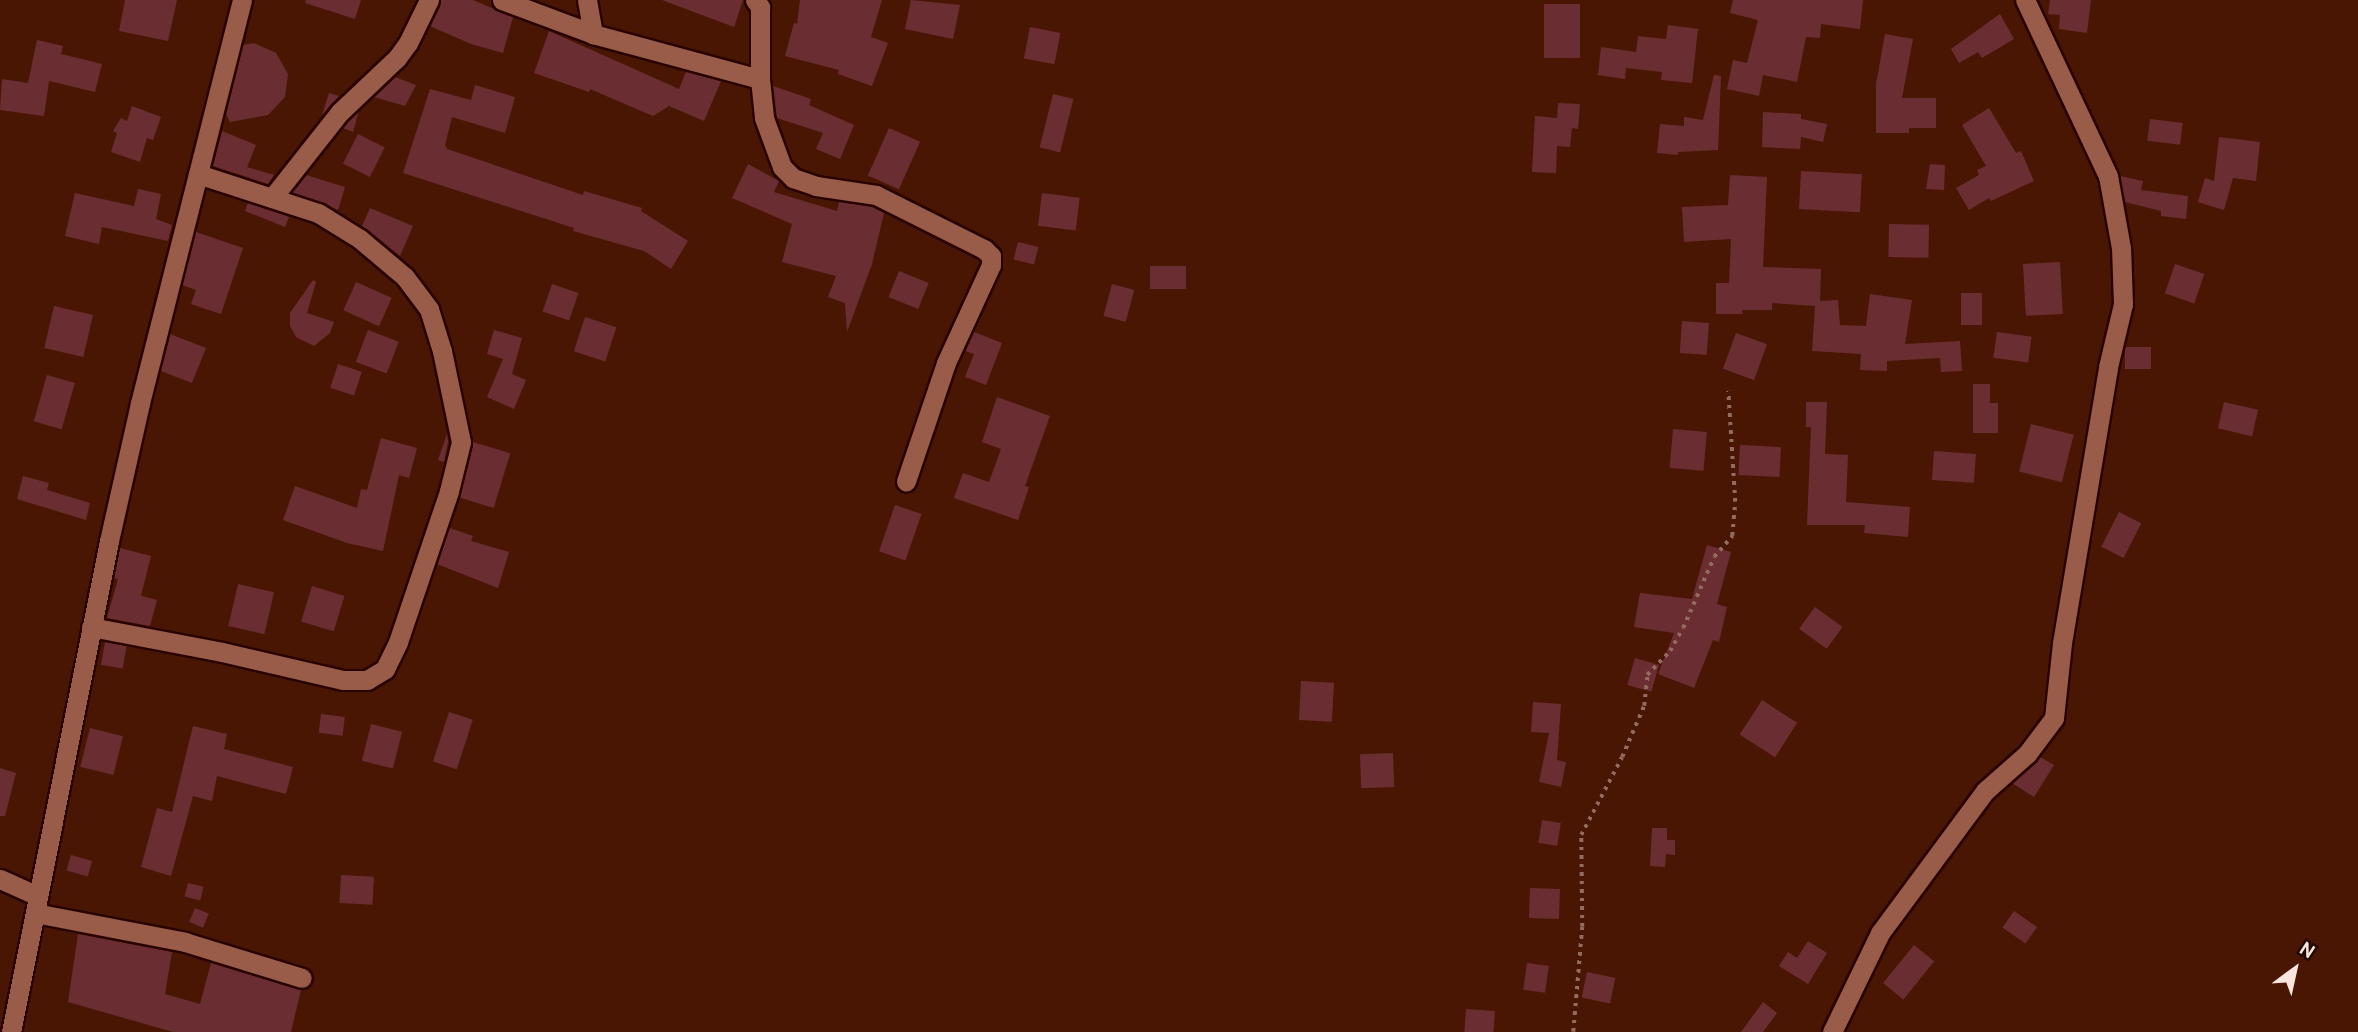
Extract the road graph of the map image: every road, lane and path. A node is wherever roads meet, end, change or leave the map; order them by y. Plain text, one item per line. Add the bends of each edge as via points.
1 (242, 0) edge
2 (429, 0) edge
3 (502, 0) edge
4 (587, 0) edge
5 (755, 0) edge
6 (2025, 0) edge
7 (593, 34) junction
8 (760, 79) junction
9 (198, 174) junction
10 (272, 198) junction
11 (1728, 391) dead end
12 (906, 481) dead end
13 (91, 628) junction
14 (0, 879) edge
15 (37, 904) junction
16 (302, 978) dead end
17 (8, 1020) edge
18 (1573, 1032) edge
19 (1832, 1032) edge

1 - 9 street
2 - 10 street via 397,58 340,112
3 - 7 street
4 - 7 street
5 - 8 street via 760,8
6 - 19 street via 2108,176 2122,248 2123,304 2103,394 2054,718 2027,754 1985,791 1880,933
7 - 8 street
8 - 12 street via 772,145 793,178 876,195 991,256 946,363
9 - 10 street
9 - 13 street via 140,402
10 - 13 street via 318,213 360,239 405,278 429,309 442,351 461,442 398,642 385,669 367,680 343,680
11 - 18 path via 1735,502 1732,536 1714,557 1670,651 1647,676 1644,706 1581,835 1582,927
13 - 15 street
14 - 15 street
15 - 16 street
15 - 17 street

